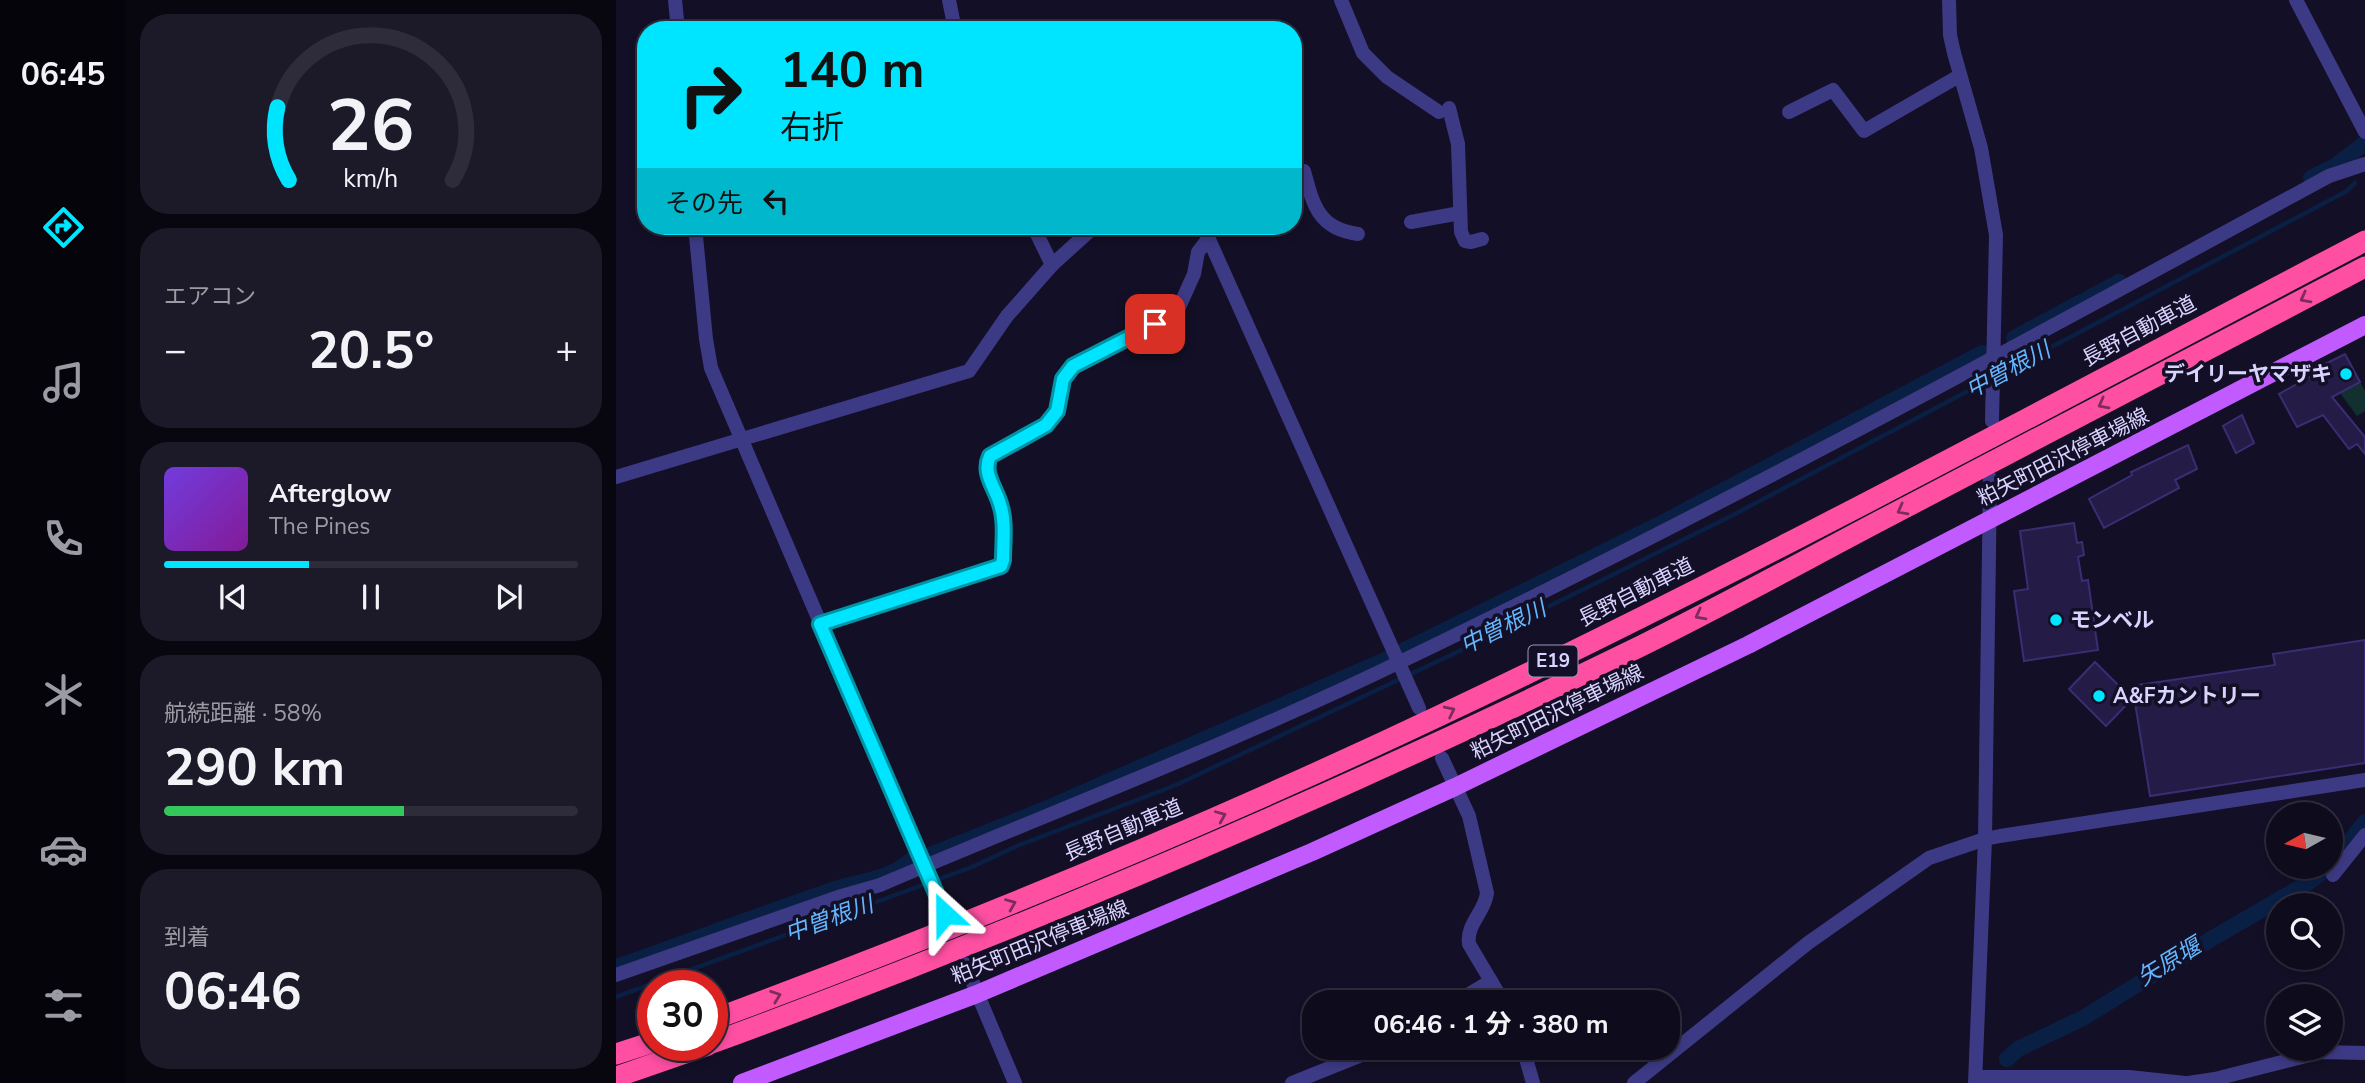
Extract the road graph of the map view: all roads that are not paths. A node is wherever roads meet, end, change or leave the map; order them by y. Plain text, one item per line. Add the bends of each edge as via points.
1 (675, 0) edge
2 (949, 0) edge
3 (1342, 0) edge
4 (1950, 0) edge
5 (2297, 0) edge
6 (677, 21) edge
7 (953, 21) edge
8 (1959, 76) junction
9 (1789, 112) dead end
10 (2365, 132) edge
11 (2365, 164) edge
12 (1304, 171) dead end
13 (1460, 212) junction
14 (1410, 222) dead end
15 (1358, 234) dead end
16 (696, 235) edge
17 (1037, 235) edge
18 (1086, 235) edge
19 (1205, 235) edge
20 (1207, 235) edge
21 (1482, 239) dead end
22 (2365, 241) edge
23 (1052, 265) junction
24 (2365, 267) edge
25 (2365, 325) edge
26 (1994, 358) junction
27 (1992, 421) dead end
28 (741, 441) junction
29 (616, 477) edge
30 (1990, 478) dead end
31 (1988, 521) junction
32 (820, 624) junction
33 (1399, 663) junction
34 (1419, 708) dead end
35 (1442, 758) dead end
36 (2365, 780) edge
37 (1455, 787) junction
38 (2365, 835) edge
39 (1985, 839) junction
40 (2343, 862) edge
41 (924, 867) junction
42 (945, 914) dead end
43 (965, 964) dead end
44 (616, 975) edge
45 (1491, 981) junction
46 (1476, 990) edge
47 (1496, 990) edge
48 (977, 994) junction
49 (728, 1014) edge
50 (728, 1037) edge
51 (637, 1047) edge
52 (2365, 1053) edge
53 (616, 1054) edge
54 (1349, 1060) edge
55 (1526, 1060) edge
56 (662, 1061) edge
57 (616, 1077) edge
58 (1975, 1080) edge
59 (2152, 1081) edge
60 (742, 1083) edge
61 (1014, 1083) edge
62 (1292, 1083) edge
63 (1533, 1083) edge
64 (1634, 1083) edge
65 (2187, 1083) edge

1 - 6 street
2 - 7 street
3 - 13 street via 1363,53 1387,77 1444,110 1458,144
4 - 8 street via 1950,35
5 - 10 street
8 - 9 street via 1864,131 1833,90
8 - 26 street via 1981,148 1996,235
11 - 26 street via 2329,176
12 - 15 street via 1321,216 1332,227
13 - 14 street
13 - 21 street via 1465,241
16 - 28 street via 711,368
17 - 23 street
18 - 23 street
19 - 32 street via 1176,314 1073,366 1063,379 1057,411 1046,425 990,456 987,472 1002,514 1001,566
20 - 33 street
49 -> 22 highway, 長野自動車道 / E19 via 1048,889 1251,803 1441,715 1634,621
23 - 28 street via 1007,316 970,371
24 -> 50 highway, E19 via 1645,644 1452,736 1040,917
25 - 31 main road, 粕矢町田沢停車場線
26 - 27 street
26 - 33 street
28 - 29 street
28 - 32 street
30 - 31 street
31 - 37 main road, 粕矢町田沢停車場線 via 1748,645
31 - 39 street
32 - 41 street
33 - 34 street
33 - 41 street via 1144,777
35 - 37 street
36 - 39 street
37 - 45 street via 1469,816 1487,893 1471,926 1469,944
37 - 48 main road, 粕矢町田沢停車場線
38 - 40 street
39 - 58 street
39 - 64 street via 1928,858 1808,943
41 - 42 street
41 - 44 street
43 - 48 street
45 - 46 street
45 - 47 street
48 - 60 main road, 粕矢町田沢停車場線
48 - 61 street
51 - 53 highway
52 - 65 street via 2322,1052
54 - 62 street
55 - 63 street
56 - 57 highway, E19
58 - 59 street via 2129,1077
59 - 65 street

